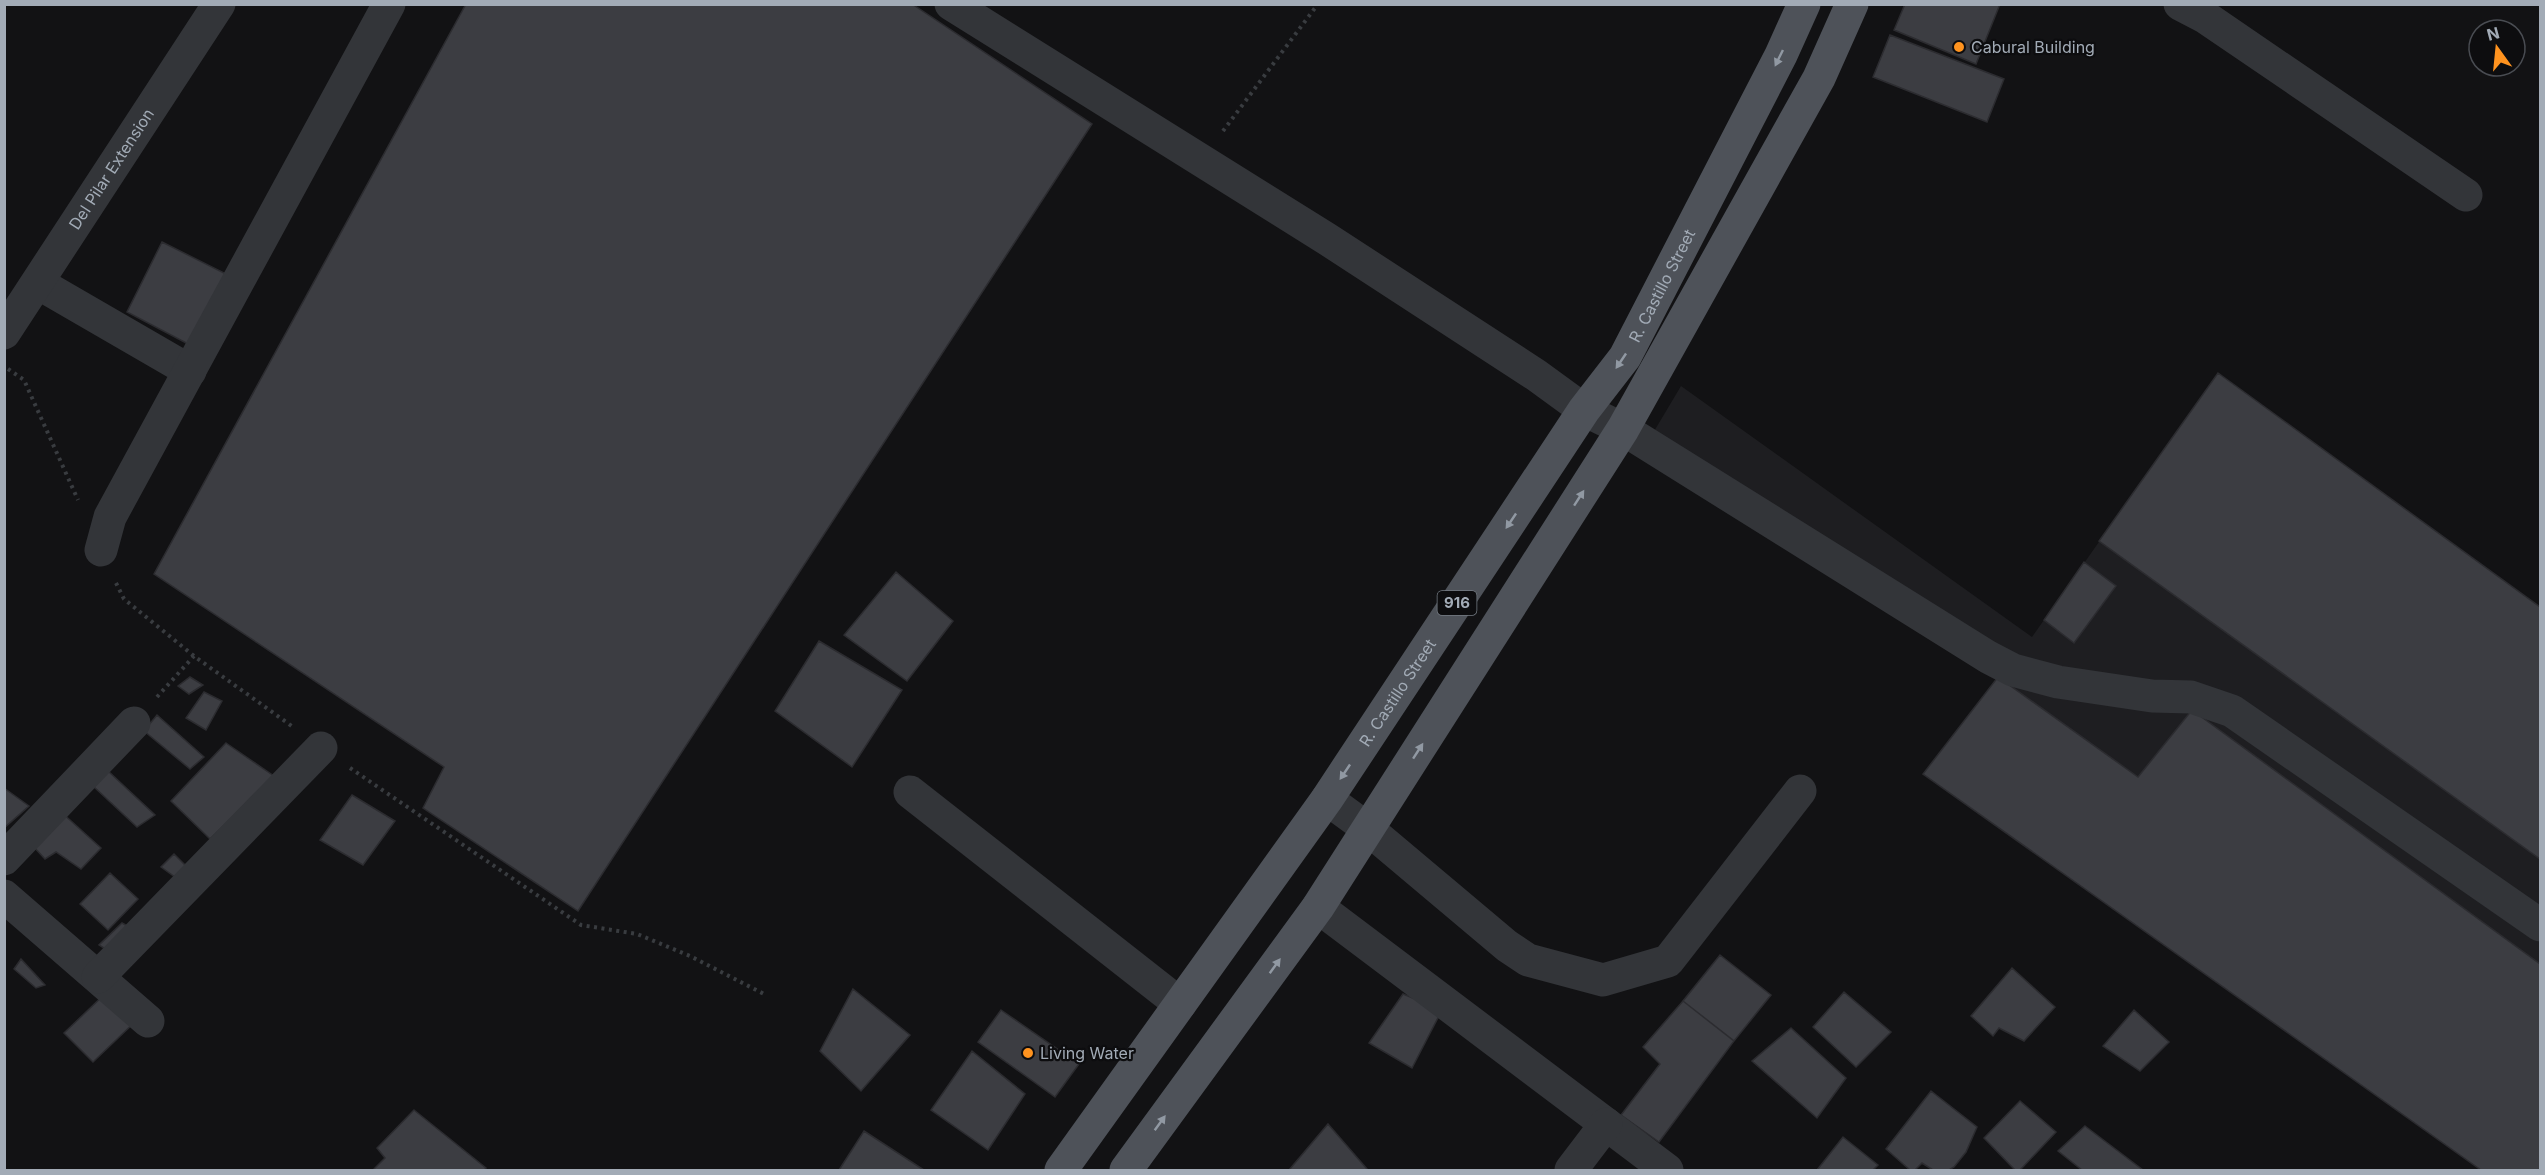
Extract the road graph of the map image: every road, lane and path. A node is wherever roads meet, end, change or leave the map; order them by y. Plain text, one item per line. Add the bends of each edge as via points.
1 (219, 4) edge
2 (389, 4) edge
3 (951, 4) edge
4 (1318, 4) edge
5 (1804, 4) edge
6 (1852, 4) edge
7 (2180, 4) edge
8 (1201, 161) junction
9 (2466, 195) dead end
10 (39, 284) junction
11 (4, 333) edge
12 (4, 366) edge
13 (190, 371) junction
14 (1584, 410) junction
15 (1623, 429) junction
16 (101, 550) joint
17 (194, 656) dead end
18 (134, 723) joint
19 (321, 748) dead end
20 (1800, 791) dead end
21 (910, 792) dead end
22 (1327, 799) junction
23 (1368, 829) junction
24 (4, 859) edge
25 (4, 896) edge
26 (1318, 907) junction
27 (581, 925) dead end
28 (2541, 925) edge
29 (98, 977) junction
30 (764, 994) dead end
31 (1180, 1004) junction
32 (148, 1020) dead end
33 (1606, 1124) junction
34 (1061, 1170) edge
35 (1126, 1170) edge
36 (1571, 1170) edge
37 (1667, 1170) edge

1 - 10 street, Del Pilar Extension
2 - 13 street
3 - 8 street
4 - 8 path
5 -> 14 main road, R. Castillo Street / 916 via 1624,357
6 - 15 main road, R. Castillo Street / 916 via 1819,78
7 - 9 street via 2205,17
8 - 14 street
10 - 11 street, Del Pilar Extension
10 - 13 street
12 - 16 path via 24,380
13 - 16 street via 110,517
14 - 15 street
14 -> 22 main road, R. Castillo Street / 916
23 -> 15 main road, R. Castillo Street / 916
15 - 28 street via 2013,670 2070,684 2152,696 2191,697 2232,711
17 - 18 path
18 - 24 street
19 - 29 street
20 - 23 street via 1668,961 1603,980 1528,960
21 - 31 street
22 - 23 street
22 - 31 main road, R. Castillo Street / 916
23 - 26 main road, R. Castillo Street / 916
25 - 29 street
26 - 33 street
35 -> 26 main road, R. Castillo Street / 916
27 - 30 path via 637,934
29 - 32 street
31 - 34 main road, R. Castillo Street / 916
33 - 36 street
33 - 37 street

